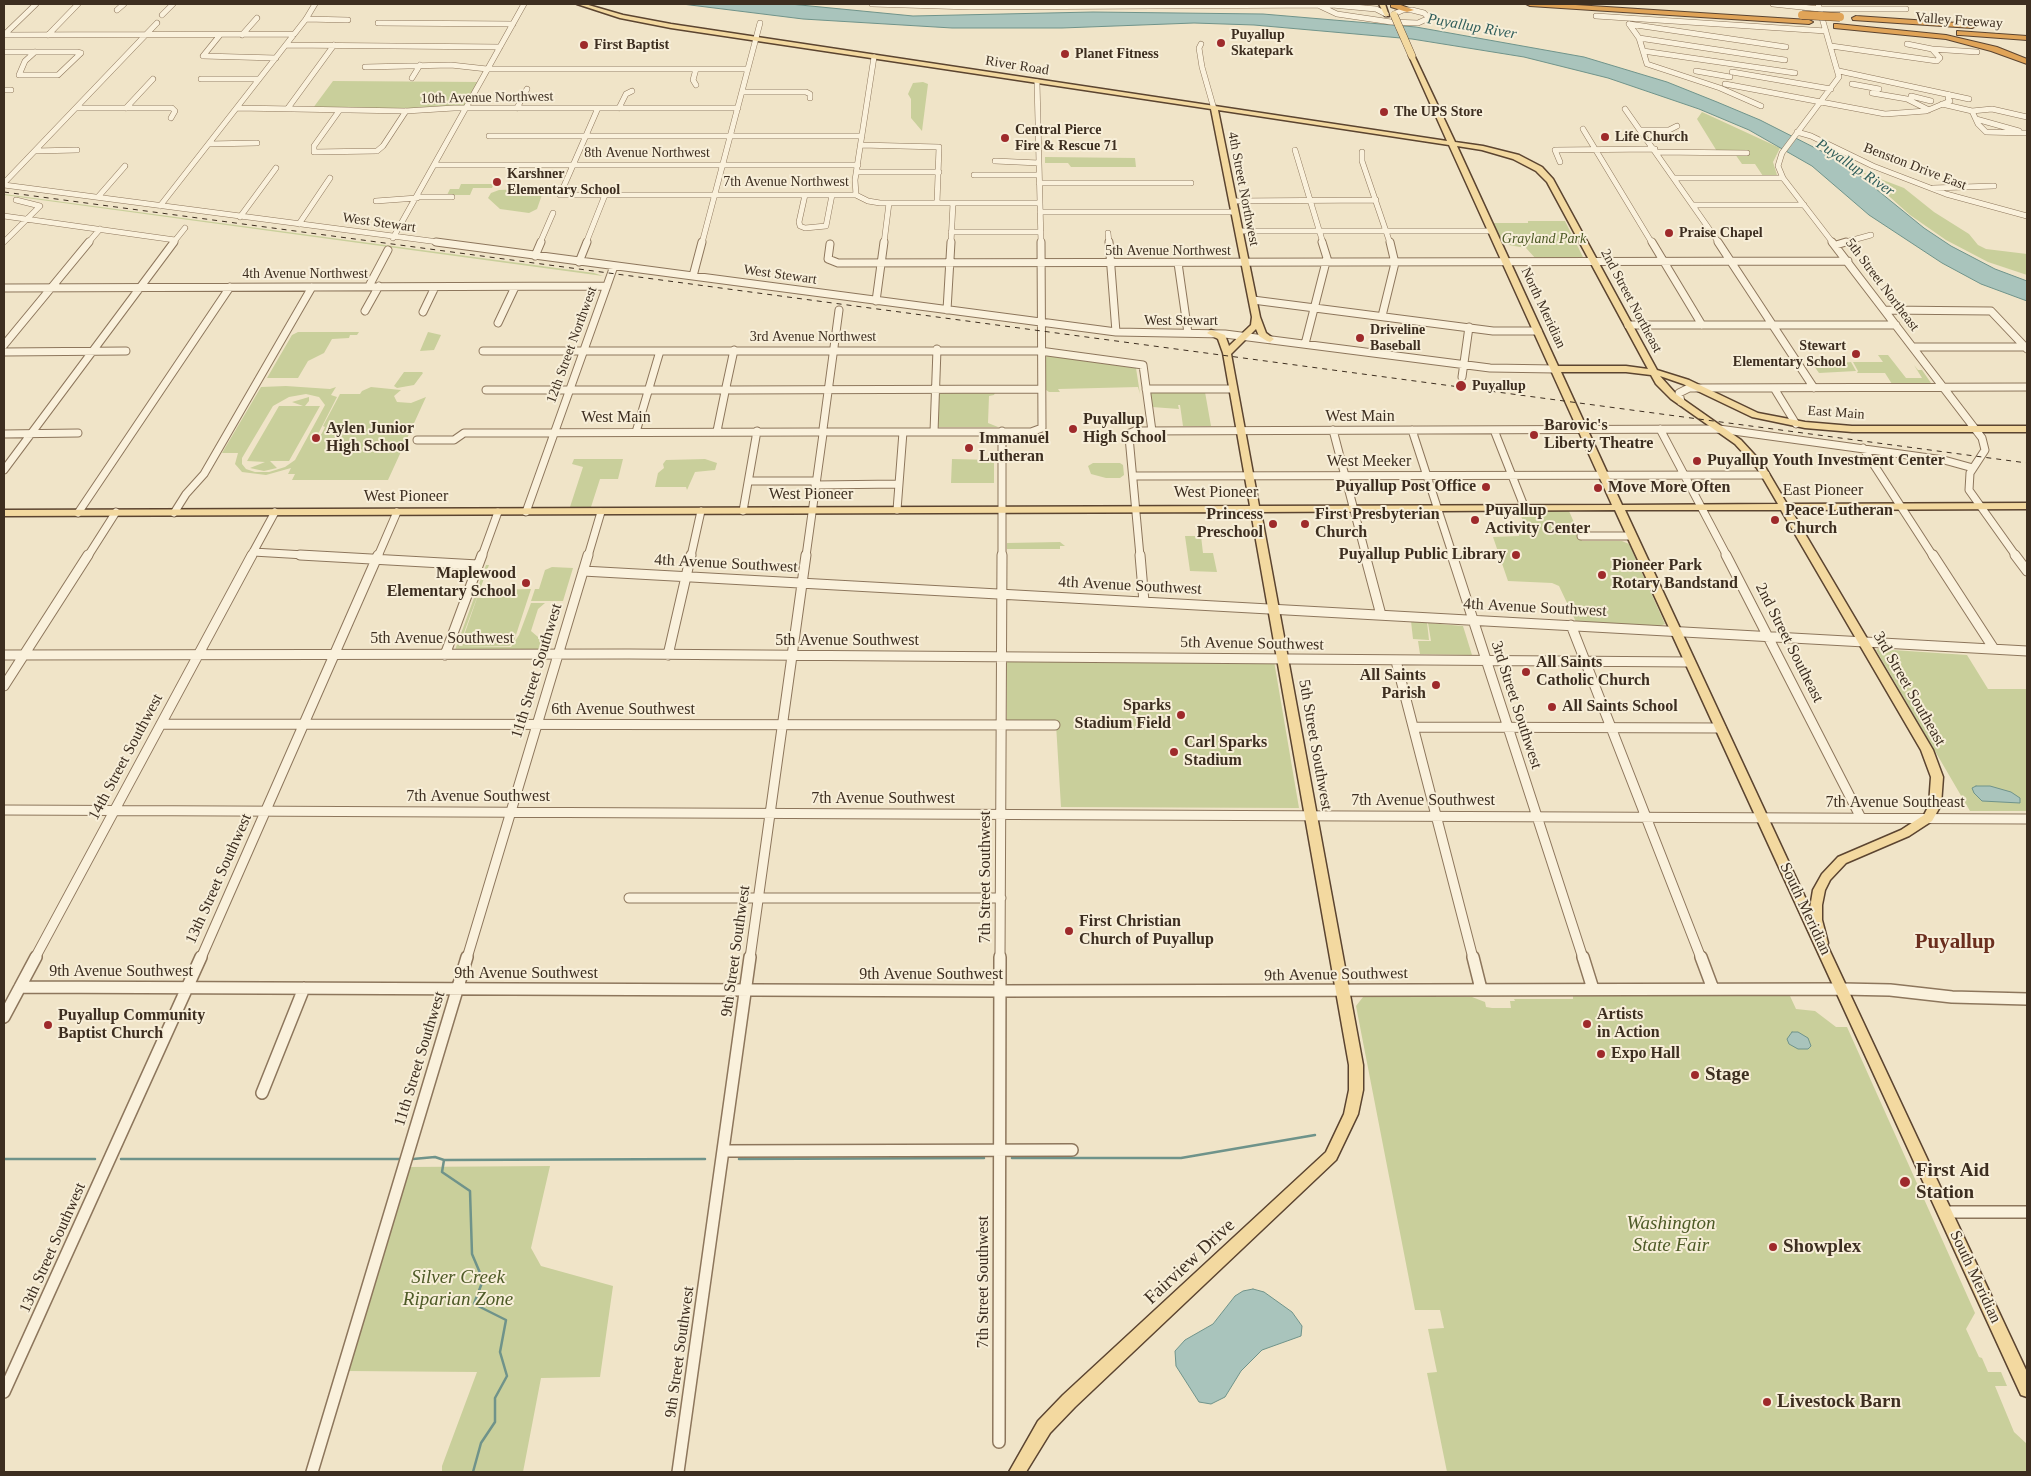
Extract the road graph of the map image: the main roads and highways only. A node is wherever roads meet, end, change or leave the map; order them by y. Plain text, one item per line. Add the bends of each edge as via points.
1 (580, 4) edge
2 (1382, 4) edge
3 (1392, 4) edge
4 (1530, 4) edge
5 (1658, 4) edge
6 (1410, 10) road end
7 (1390, 15) junction
8 (1838, 22) junction
9 (2027, 30) edge
10 (2027, 38) edge
11 (2027, 62) edge
12 (1214, 109) junction
13 (1440, 126) junction
14 (1399, 136) junction
15 (1452, 144) junction
16 (1478, 147) junction
17 (1456, 153) junction
18 (1256, 316) junction
19 (1211, 333) road end
20 (1270, 339) road end
21 (1227, 353) junction
22 (1556, 369) junction
23 (1653, 372) junction
24 (2027, 428) edge
25 (1719, 429) joint
26 (1583, 430) joint
27 (1618, 506) junction
28 (1784, 506) junction
29 (2027, 506) edge
30 (1255, 508) junction
31 (4, 513) edge
32 (1822, 943) junction
33 (1356, 1065) joint
34 (2027, 1388) edge
35 (1017, 1472) edge

1 - 12 main road, River Road via 649,23
2 - 7 main road, North Meridian
3 - 6 highway
3 - 7 highway
4 - 8 highway
5 - 8 highway, Valley Freeway, bridge via 1802,15
7 - 13 main road, North Meridian via 1403,53
7 - 15 main road, North Meridian, bridge
8 - 9 highway, Valley Freeway via 1936,23
8 - 10 highway, Valley Freeway
8 - 11 highway via 1953,38
12 - 14 main road, River Road
12 - 18 main road, 4th Street Northwest
13 - 14 main road via 1441,135 1438,137
13 - 15 main road, North Meridian
14 - 15 main road, River Road
15 - 16 main road, 2nd Street Northeast
15 - 17 main road, North Meridian
16 - 17 main road via 1458,147
16 - 23 main road, 2nd Street Northeast via 1519,158 1543,172
17 - 22 main road, North Meridian
18 - 20 main road, 4th Street Northwest via 1262,334
18 - 21 main road via 1255,326
19 - 21 main road via 1222,338
21 - 30 main road, 5th Street Southwest
22 - 23 main road, East Main
22 - 26 main road, North Meridian
23 - 24 main road, East Main via 1697,388 1747,412 1796,424 1852,429
23 - 25 main road, 2nd Street Northeast via 1681,402
25 - 28 main road, 3rd Street Southeast via 1750,454
26 - 27 main road, South Meridian
27 - 28 main road, East Pioneer
27 - 30 main road, West Pioneer
27 - 32 main road, South Meridian
28 - 29 main road, East Pioneer
28 - 32 main road, 3rd Street Southeast via 1927,750 1937,777 1935,804 1928,818 1905,833 1842,860 1830,871 1822,883 1816,905
30 - 31 main road, West Pioneer
30 - 33 main road, 5th Street Southwest
32 - 34 main road, South Meridian
33 - 35 main road, Fairview Drive via 1356,1090 1351,1114 1331,1156 1069,1401 1044,1427

